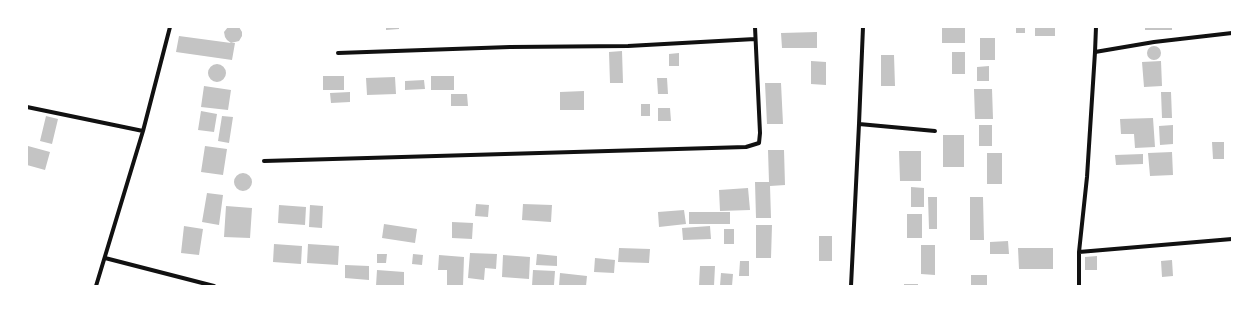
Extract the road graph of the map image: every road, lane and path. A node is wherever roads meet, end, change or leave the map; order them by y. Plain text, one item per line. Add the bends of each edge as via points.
1 (170, 27) edge
2 (755, 27) edge
3 (863, 27) edge
4 (1096, 27) edge
5 (1232, 33) edge
6 (755, 39) junction
7 (1096, 52) junction
8 (338, 53) dead end
9 (27, 107) edge
10 (859, 124) junction
11 (143, 131) junction
12 (935, 131) dead end
13 (264, 161) dead end
14 (1232, 239) edge
15 (1079, 252) junction
16 (105, 258) junction
17 (96, 286) edge
18 (214, 286) edge
19 (851, 286) edge
20 (1079, 286) edge

1 - 11 street
2 - 6 street
3 - 10 street
4 - 7 street
5 - 7 street
6 - 8 street via 628,46
6 - 13 street via 760,133 758,143 746,146
7 - 15 street
9 - 11 street
10 - 12 street
10 - 19 street
11 - 16 street
14 - 15 street
15 - 20 street
16 - 17 street
16 - 18 street

